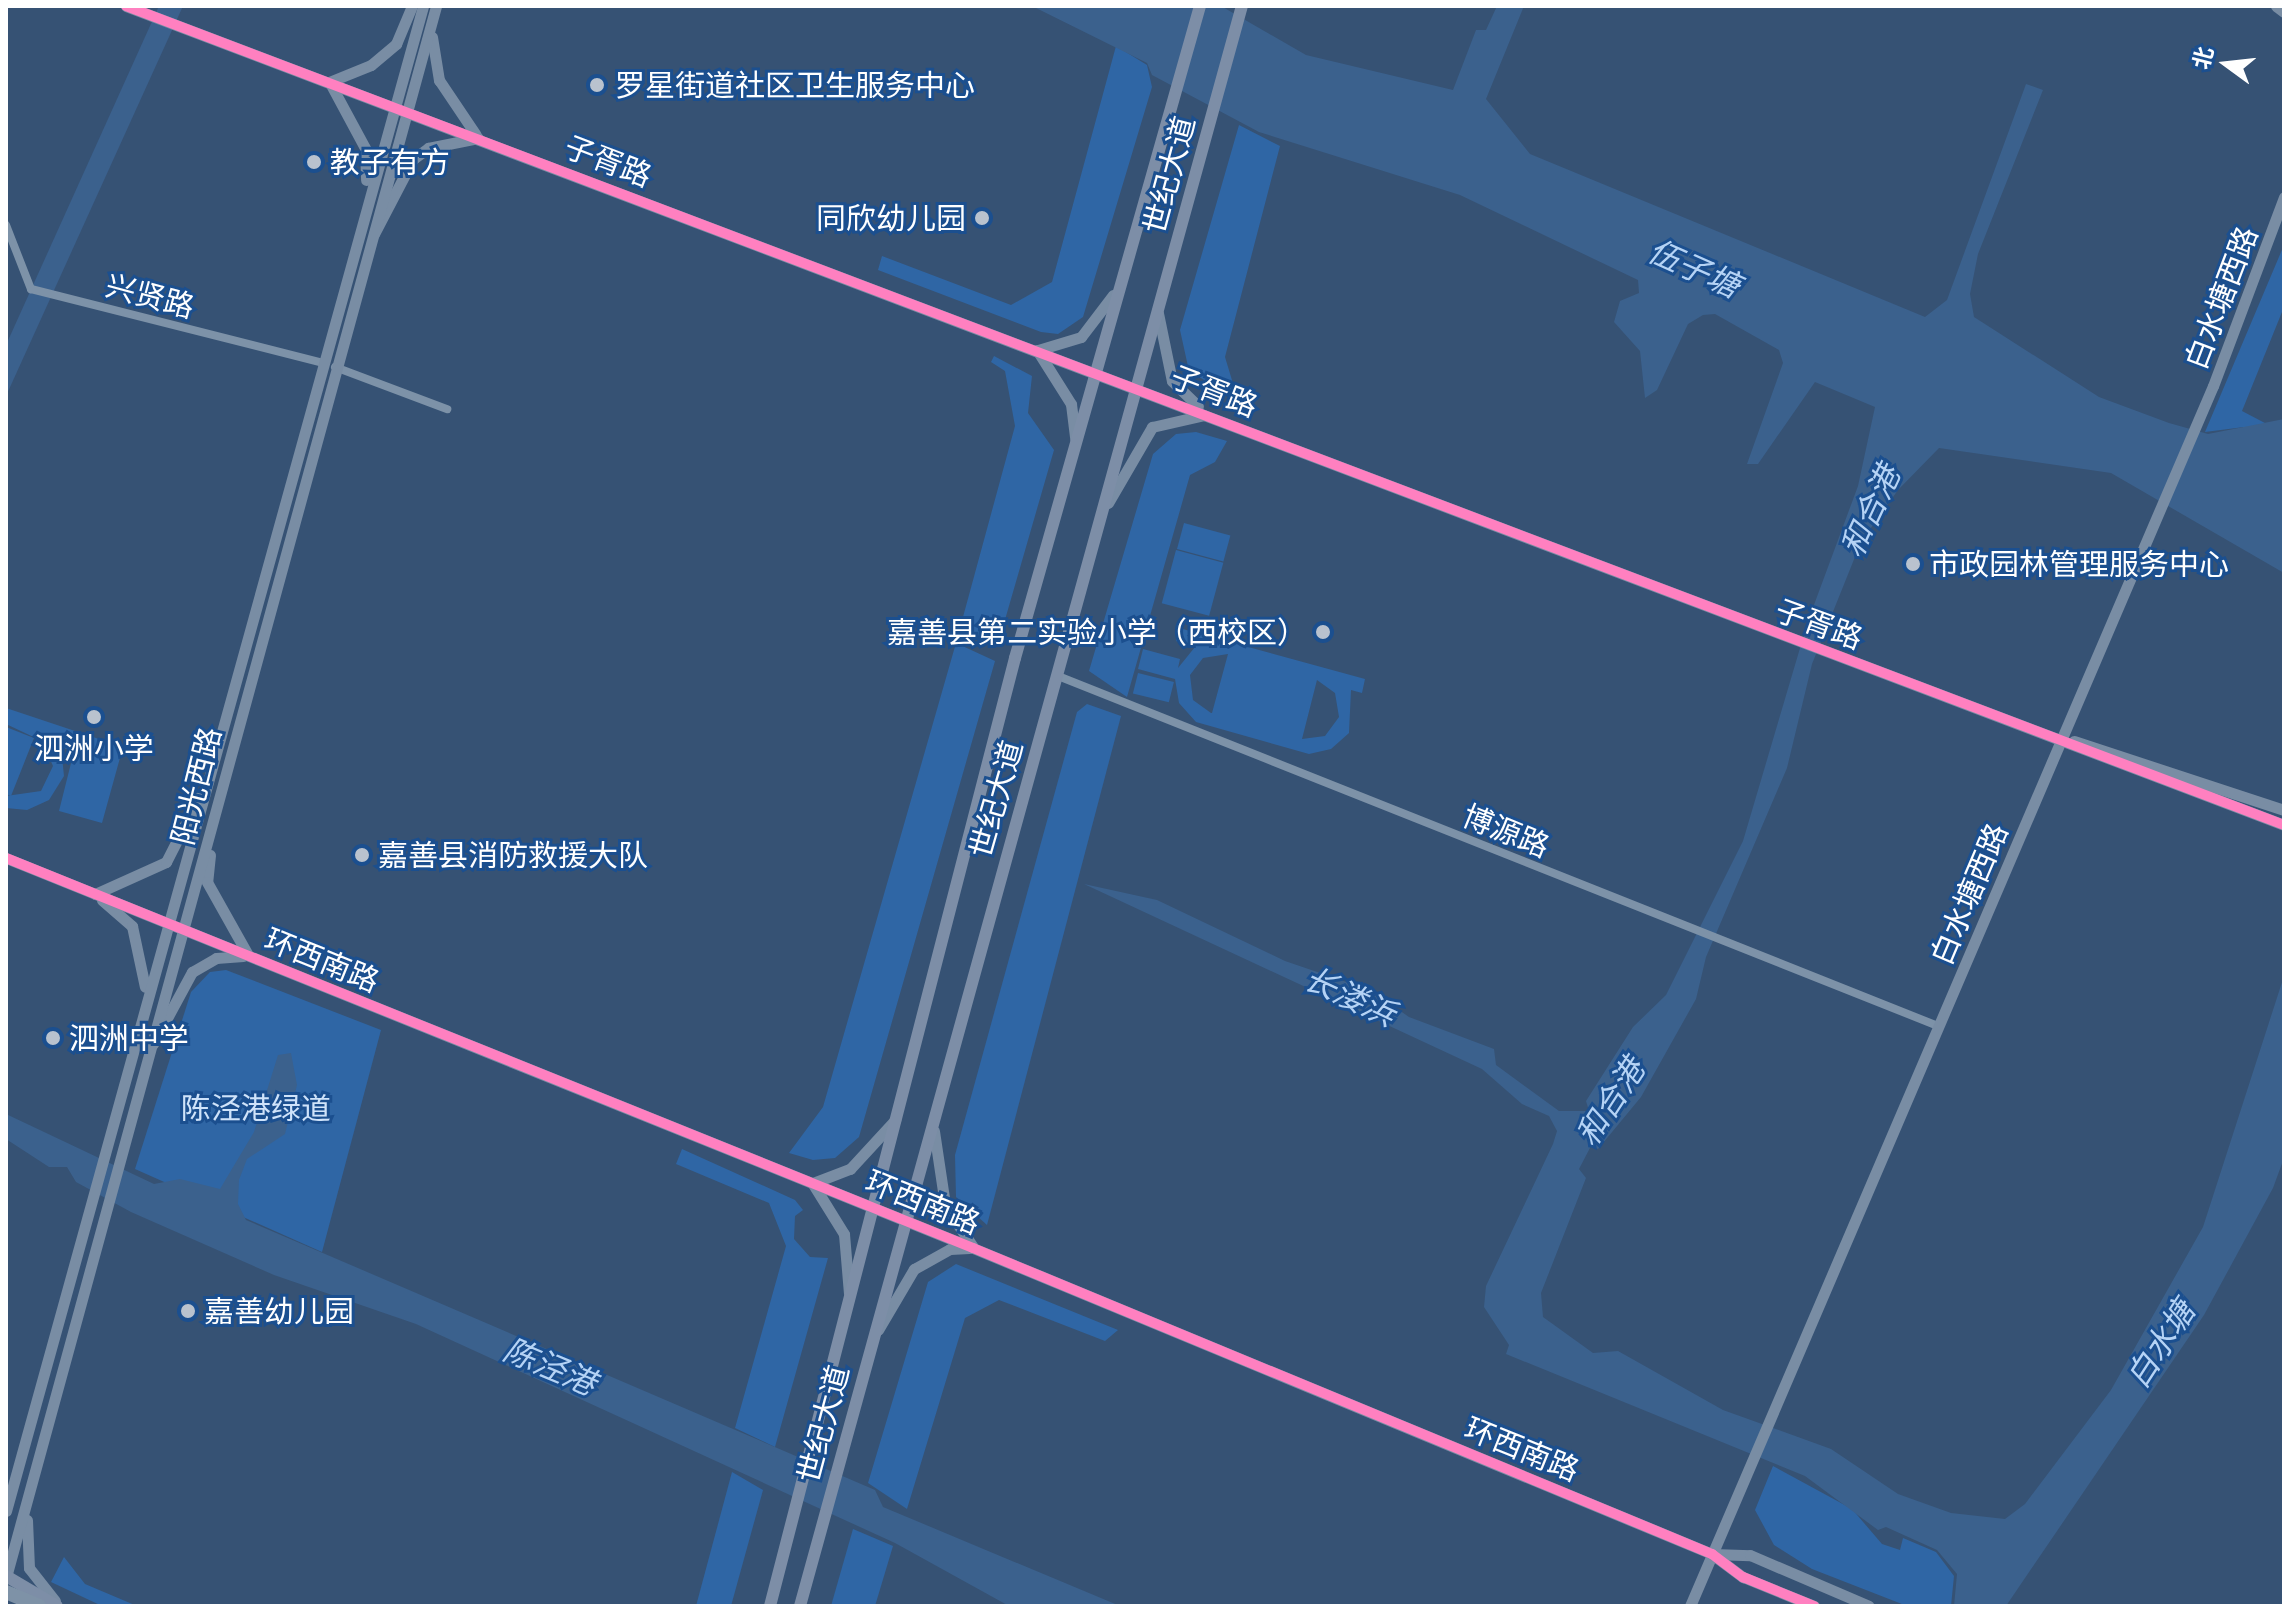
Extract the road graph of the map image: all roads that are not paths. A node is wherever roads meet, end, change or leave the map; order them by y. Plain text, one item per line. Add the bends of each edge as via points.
1 (126, 6) edge
2 (412, 6) edge
3 (423, 6) edge
4 (436, 6) edge
5 (1200, 6) edge
6 (1242, 6) edge
7 (2276, 6) edge
8 (2284, 12) edge
9 (432, 24) junction
10 (329, 82) junction
11 (395, 106) junction
12 (408, 111) junction
13 (478, 138) junction
14 (367, 195) junction
15 (2284, 197) edge
16 (6, 225) edge
17 (372, 236) junction
18 (1129, 257) junction
19 (1158, 313) junction
20 (1037, 350) junction
21 (329, 365) junction
22 (1096, 373) junction
23 (1137, 387) junction
24 (447, 409) dead end
25 (1208, 414) junction
26 (1076, 445) junction
27 (1102, 515) junction
28 (1058, 676) junction
29 (2061, 739) junction
30 (207, 785) junction
31 (2284, 810) edge
32 (214, 823) junction
33 (2284, 825) edge
34 (6, 858) edge
35 (95, 894) junction
36 (167, 923) junction
37 (183, 929) junction
38 (248, 956) junction
39 (146, 996) junction
40 (1938, 1026) junction
41 (147, 1052) junction
42 (902, 1110) junction
43 (934, 1120) junction
44 (112, 1152) junction
45 (813, 1183) junction
46 (98, 1201) junction
47 (878, 1209) junction
48 (906, 1220) junction
49 (973, 1248) junction
50 (850, 1311) junction
51 (875, 1335) junction
52 (26, 1442) junction
53 (6, 1481) edge
54 (29, 1492) junction
55 (6, 1511) edge
56 (1712, 1554) junction
57 (6, 1576) edge
58 (6, 1592) edge
59 (39, 1606) edge
60 (59, 1606) edge
61 (770, 1606) edge
62 (800, 1606) edge
63 (1690, 1606) edge
64 (1814, 1606) edge
65 (1869, 1606) edge

1 - 10 street, 子胥路
2 - 10 street via 396,44 371,65
3 - 11 street, 阳光西路
4 - 9 street, 阳光西路
5 - 18 main road, 世纪大道
6 - 19 main road, 世纪大道
7 - 8 street
9 - 12 street, 阳光西路
9 - 13 street via 439,80
10 - 11 street, 子胥路
10 - 14 street via 365,148
11 - 12 street, 子胥路
11 - 14 street, 阳光西路
12 - 13 street, 子胥路
12 - 17 street, 阳光西路
13 - 17 street via 428,148 413,159
13 - 20 street, 子胥路
14 - 21 street, 阳光西路
15 - 29 street, 白水塘西路 via 2213,386
16 - 21 street, 兴贤路 via 31,289
17 - 21 street, 阳光西路
18 - 20 street via 1094,326
18 - 22 main road, 世纪大道
19 - 23 main road, 世纪大道
19 - 25 street via 1172,381
20 - 22 street, 子胥路
20 - 26 street via 1071,404
21 - 24 street, 兴贤路
21 - 30 street, 阳光西路
21 - 32 street, 阳光西路
22 - 23 street, 子胥路
22 - 26 main road, 世纪大道
23 - 25 street, 子胥路
23 - 27 main road, 世纪大道
25 - 27 street via 1152,427
25 - 29 street, 子胥路
26 - 42 main road, 世纪大道
27 - 28 main road, 世纪大道
28 - 40 street, 博源路
28 - 43 main road, 世纪大道
29 - 31 street, 子胥路 via 2099,743
29 - 33 street, 子胥路
29 - 40 street, 白水塘西路
30 - 35 street via 166,862
30 - 36 street, 阳光西路
32 - 37 street, 阳光西路
32 - 38 street via 207,882
34 - 35 street, 环西南路
35 - 36 street, 环西南路
35 - 39 street via 132,926
36 - 37 street, 环西南路
36 - 39 street, 阳光西路
37 - 38 street, 环西南路
37 - 41 street, 阳光西路
38 - 41 street via 216,958 192,972
38 - 45 street, 环西南路
39 - 44 street, 阳光西路
40 - 56 street, 白水塘西路
41 - 44 street, 阳光西路
42 - 45 street via 868,1155
42 - 47 main road, 世纪大道
43 - 48 main road, 世纪大道
43 - 49 street via 934,1170 945,1205
44 - 46 street, 阳光西路
45 - 47 street, 环西南路
45 - 50 street via 844,1234
46 - 52 street
46 - 54 street, 阳光西路
47 - 48 street, 环西南路
47 - 50 main road, 世纪大道
48 - 49 street, 环西南路
48 - 51 main road, 世纪大道
49 - 51 street via 950,1249 914,1269
49 - 56 street, 环西南路
50 - 61 main road, 世纪大道
51 - 62 main road, 世纪大道
52 - 53 street
52 - 55 street
54 - 57 street, 阳光西路
54 - 60 street via 29,1568
56 - 63 street, 白水塘西路
56 - 64 street, 环西南路 via 1743,1577
56 - 65 street, 环西南路 via 1750,1555
57 - 60 main road
58 - 59 highway

